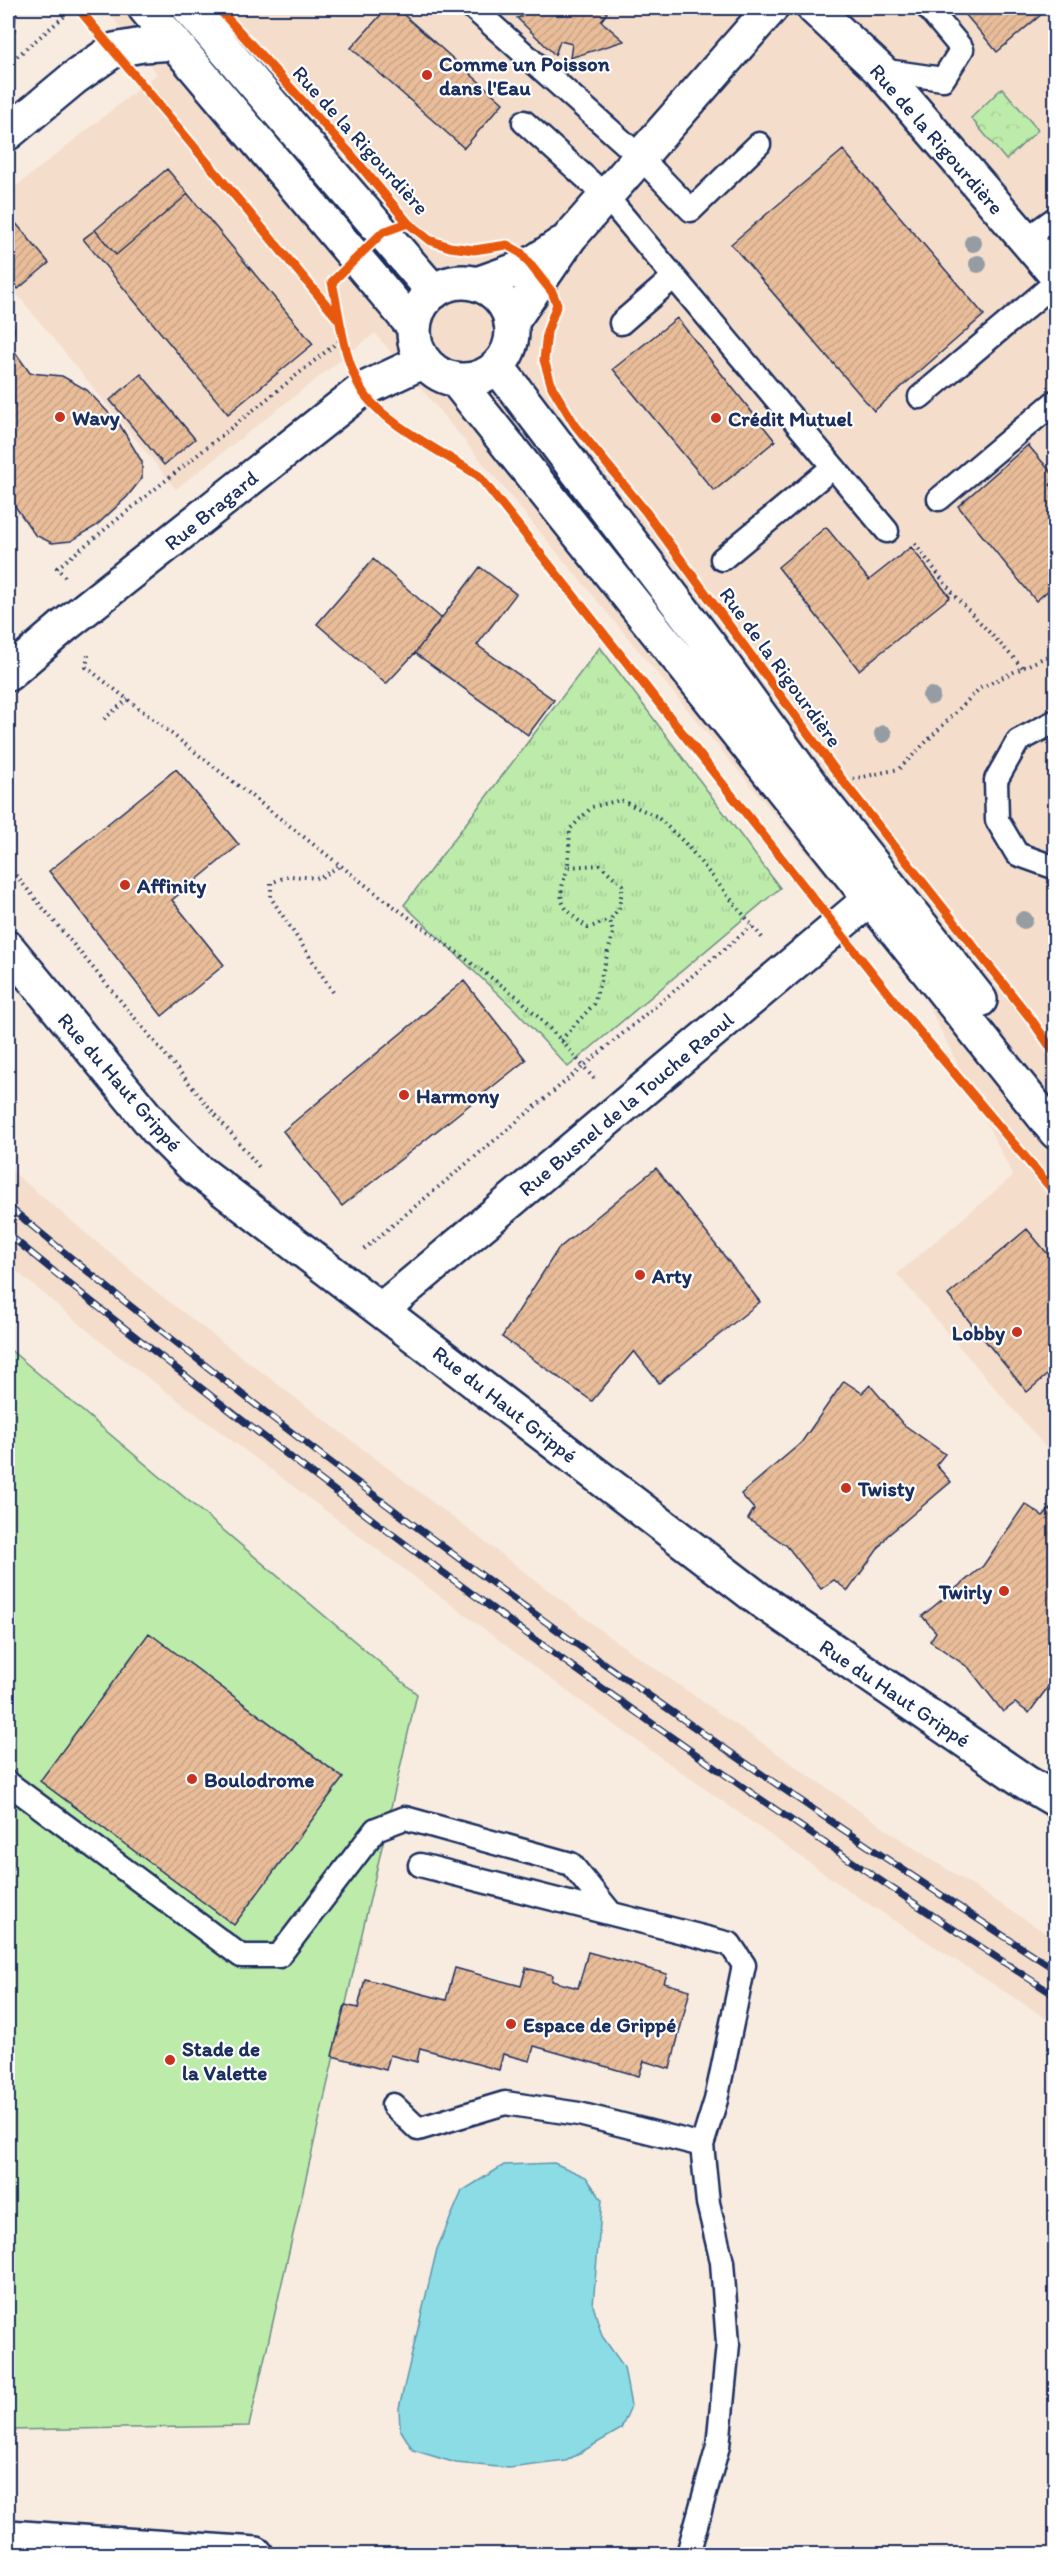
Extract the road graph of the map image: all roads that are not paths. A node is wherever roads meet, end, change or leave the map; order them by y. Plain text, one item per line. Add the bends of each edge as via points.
1 (145, 8) edge
2 (189, 8) edge
3 (473, 8) edge
4 (771, 8) edge
5 (814, 8) edge
6 (928, 8) edge
7 (175, 43) junction
8 (880, 70) junction
9 (524, 122) dead end
10 (8, 133) edge
11 (759, 144) dead end
12 (640, 157) junction
13 (606, 196) junction
14 (1056, 218) edge
15 (570, 237) junction
16 (1025, 240) junction
17 (1056, 275) edge
18 (674, 277) junction
19 (1056, 282) edge
20 (477, 284) junction
21 (434, 292) junction
22 (511, 323) junction
23 (621, 323) dead end
24 (414, 327) junction
25 (424, 361) junction
26 (497, 366) junction
27 (455, 379) junction
28 (920, 397) dead end
29 (1056, 401) edge
30 (833, 467) junction
31 (939, 499) dead end
32 (887, 531) road end
33 (722, 559) dead end
34 (8, 674) edge
35 (1056, 722) edge
36 (1056, 868) edge
37 (870, 899) junction
38 (8, 948) edge
39 (1056, 1095) edge
40 (1056, 1132) edge
41 (382, 1309) junction
42 (8, 1784) edge
43 (1056, 1800) edge
44 (420, 1865) dead end
45 (610, 1912) junction
46 (393, 2104) dead end
47 (702, 2145) junction
48 (8, 2537) edge
49 (256, 2554) edge
50 (688, 2554) edge

1 - 7 street
2 - 21 street, Rue de la Rigourdière
3 - 12 lane
4 - 12 street
5 - 8 street, Rue de la Rigourdière
6 - 8 lane via 962,49 943,79
7 - 10 street via 114,50
7 - 24 street
8 - 16 street, Rue de la Rigourdière
9 - 13 lane
11 - 12 lane via 691,210
12 - 13 street
13 - 15 street
13 - 18 lane
14 - 16 lane
15 - 20 street via 530,265
15 - 22 street
16 - 17 street, Rue de la Rigourdière
18 - 23 lane
18 - 30 lane
19 - 28 lane
20 - 21 street via 460,282
20 - 22 street via 505,306
21 - 24 street via 418,310
22 - 26 street via 511,341
24 - 25 street via 415,345
25 - 27 street via 435,372
25 - 34 street, Rue Bragard via 362,390
26 - 27 street via 481,376
26 - 39 street via 821,799
27 - 37 street
29 - 31 lane
30 - 32 lane
30 - 33 lane
35 - 36 lane via 1018,741 996,780 997,820 1017,854
37 - 40 street
37 - 41 street, Rue Busnel de la Touche Raoul
38 - 41 street, Rue du Haut Grippé via 159,1132 195,1168
41 - 43 street, Rue du Haut Grippé via 760,1600
42 - 45 lane via 241,1956 279,1956 376,1829 405,1818 571,1864
44 - 45 lane
45 - 47 lane via 730,1944 744,1965 716,2100
46 - 47 lane via 418,2129 505,2103 579,2114
47 - 50 lane via 708,2203 722,2262 728,2344 718,2446
48 - 49 street

